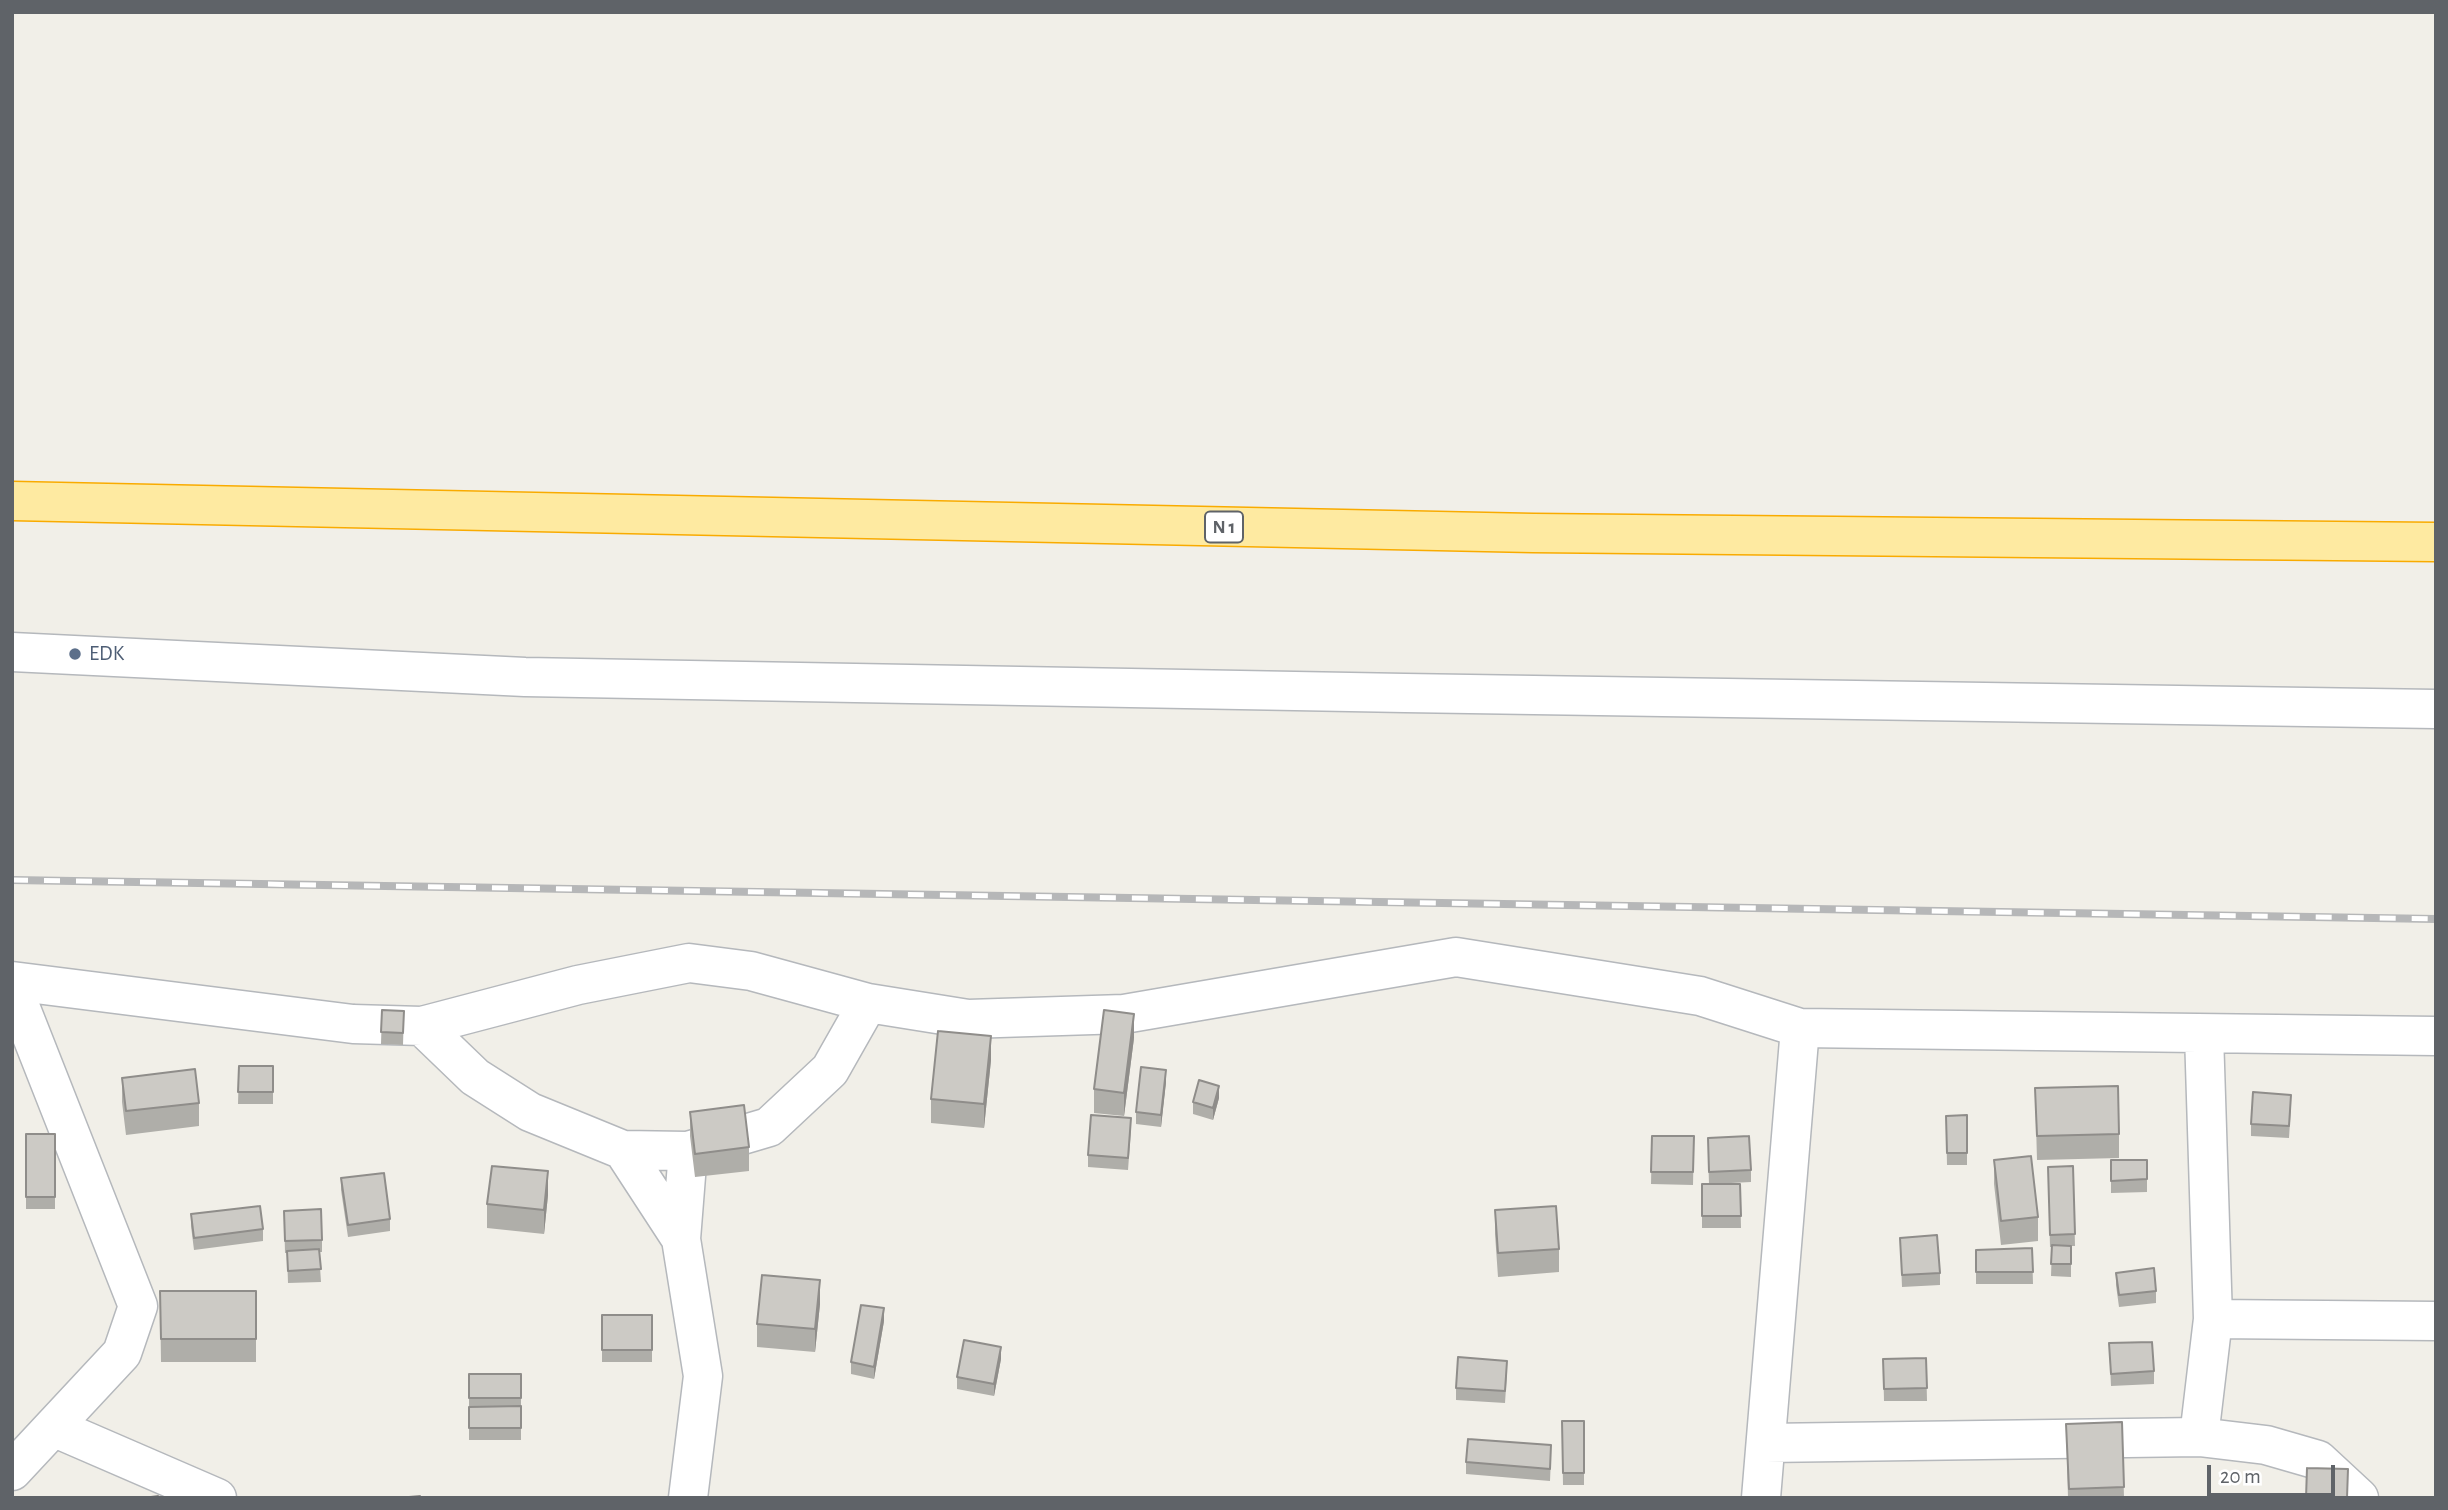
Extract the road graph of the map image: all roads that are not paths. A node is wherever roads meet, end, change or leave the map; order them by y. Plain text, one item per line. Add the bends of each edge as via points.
1 (12, 500) edge
2 (2436, 542) edge
3 (12, 652) edge
4 (2436, 709) edge
5 (12, 984) edge
6 (868, 1003) junction
7 (422, 1026) junction
8 (1800, 1028) junction
9 (2204, 1034) junction
10 (2436, 1035) edge
11 (623, 1150) junction
12 (688, 1151) junction
13 (681, 1239) junction
14 (2213, 1319) junction
15 (2436, 1321) edge
16 (53, 1427) junction
17 (2199, 1437) junction
18 (1766, 1443) junction
19 (12, 1472) edge
20 (216, 1498) edge
21 (688, 1498) edge
22 (1761, 1498) edge
23 (2359, 1498) edge

1 - 2 highway, N 1 via 1533,533
3 - 4 street via 525,677
5 - 7 street via 353,1024
5 - 16 street via 138,1306 122,1353
6 - 7 street via 751,971 689,963 578,985
6 - 8 street via 968,1019 1124,1014 1456,957 1700,996
6 - 12 street via 830,1070 769,1127
7 - 11 street via 475,1077 530,1112
8 - 9 street
8 - 18 street
9 - 10 street
9 - 14 street
11 - 12 street
11 - 13 street
12 - 13 street
13 - 21 street via 703,1376
14 - 15 street
14 - 17 street
16 - 19 street
16 - 20 street
17 - 18 street
17 - 23 street via 2266,1445 2318,1460
18 - 22 street

